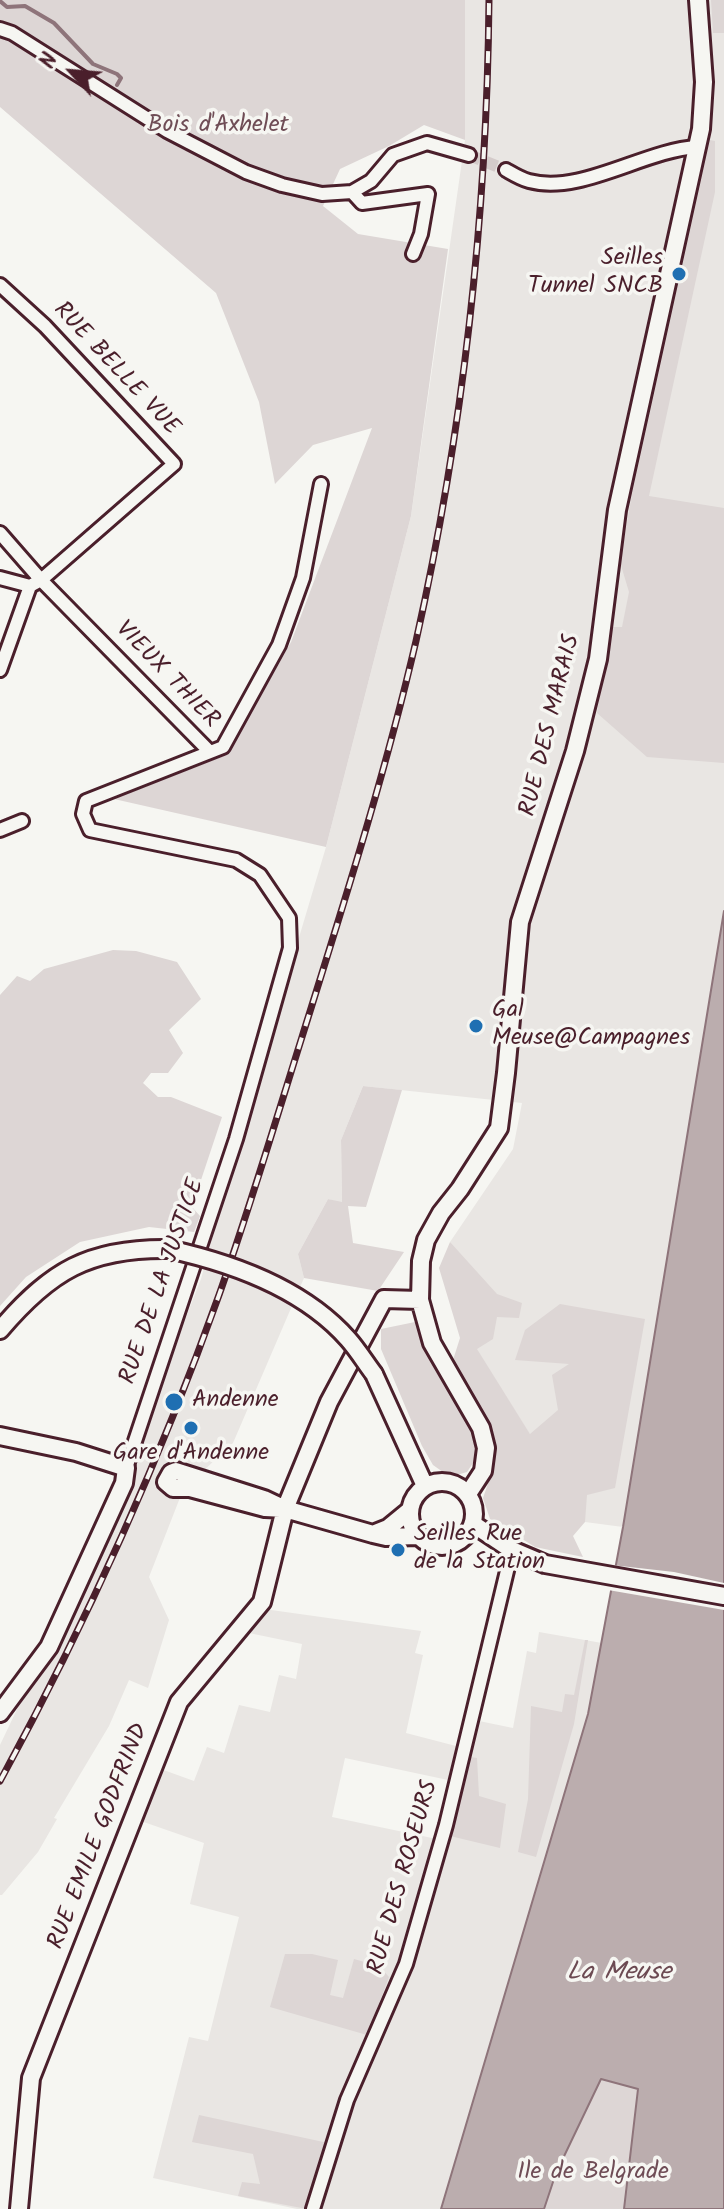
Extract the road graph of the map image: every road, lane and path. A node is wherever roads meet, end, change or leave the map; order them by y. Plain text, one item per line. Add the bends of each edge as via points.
1 (698, 0) edge
2 (0, 29) edge
3 (697, 147) junction
4 (469, 155) tunnel mouth
5 (506, 170) tunnel mouth
6 (352, 192) junction
7 (413, 254) dead end
8 (0, 285) edge
9 (321, 484) dead end
10 (0, 533) edge
11 (0, 578) edge
12 (36, 583) junction
13 (0, 670) edge
14 (209, 751) junction
15 (22, 821) dead end
16 (0, 830) edge
17 (236, 860) joint
18 (420, 1300) junction
19 (0, 1330) edge
20 (0, 1436) edge
21 (126, 1468) junction
22 (425, 1486) junction
23 (468, 1494) junction
24 (285, 1509) junction
25 (410, 1510) junction
26 (473, 1524) junction
27 (373, 1534) junction
28 (418, 1536) junction
29 (512, 1550) junction
30 (724, 1596) edge
31 (0, 1713) edge
32 (19, 2209) edge
33 (313, 2209) edge

1 - 3 main road, RUE DES MARAIS via 704,82
2 - 6 street via 167,131 246,172 322,194
3 - 5 street via 555,183 529,181
3 - 18 main road, RUE DES MARAIS via 617,510 598,659 575,751 520,922 499,1128 426,1240
4 - 6 street via 427,143 393,155 371,181
6 - 7 street via 362,203 428,194
8 - 12 street, RUE BELLE VUE via 174,464
9 - 14 street via 303,578 279,645 223,747
10 - 12 street, VIEUX THIER
11 - 12 street
12 - 13 street
12 - 14 street, VIEUX THIER
14 - 17 street, VIEUX THIER via 86,801 83,814 90,830
15 - 16 street
17 - 21 street, RUE DE LA JUSTICE via 260,875 289,918 290,948 236,1139
18 - 23 main road, RUE DES MARAIS via 432,1343 481,1428 486,1448 483,1471
18 - 24 main road via 384,1299 329,1402
19 - 22 main road, bridge via 43,1286 72,1266 107,1253 168,1249 206,1257 291,1293 348,1338 374,1374
20 - 21 main road
21 - 31 main road, RUE DE LA JUSTICE via 124,1483 49,1647
22 - 23 main road via 441,1481
22 - 25 main road
23 - 26 main road via 475,1509
24 - 24 main road via 176,1471 166,1482 173,1488
24 - 27 main road
24 - 32 main road, RUE EMILE GODFRIND via 262,1602 179,1702 31,2078
25 - 27 main road
25 - 28 main road
26 - 28 main road via 467,1536 443,1547
26 - 29 main road
27 - 28 main road
29 - 30 main road via 594,1575
29 - 33 street, RUE DES ROSEURS via 446,1825 406,1964 347,2100

